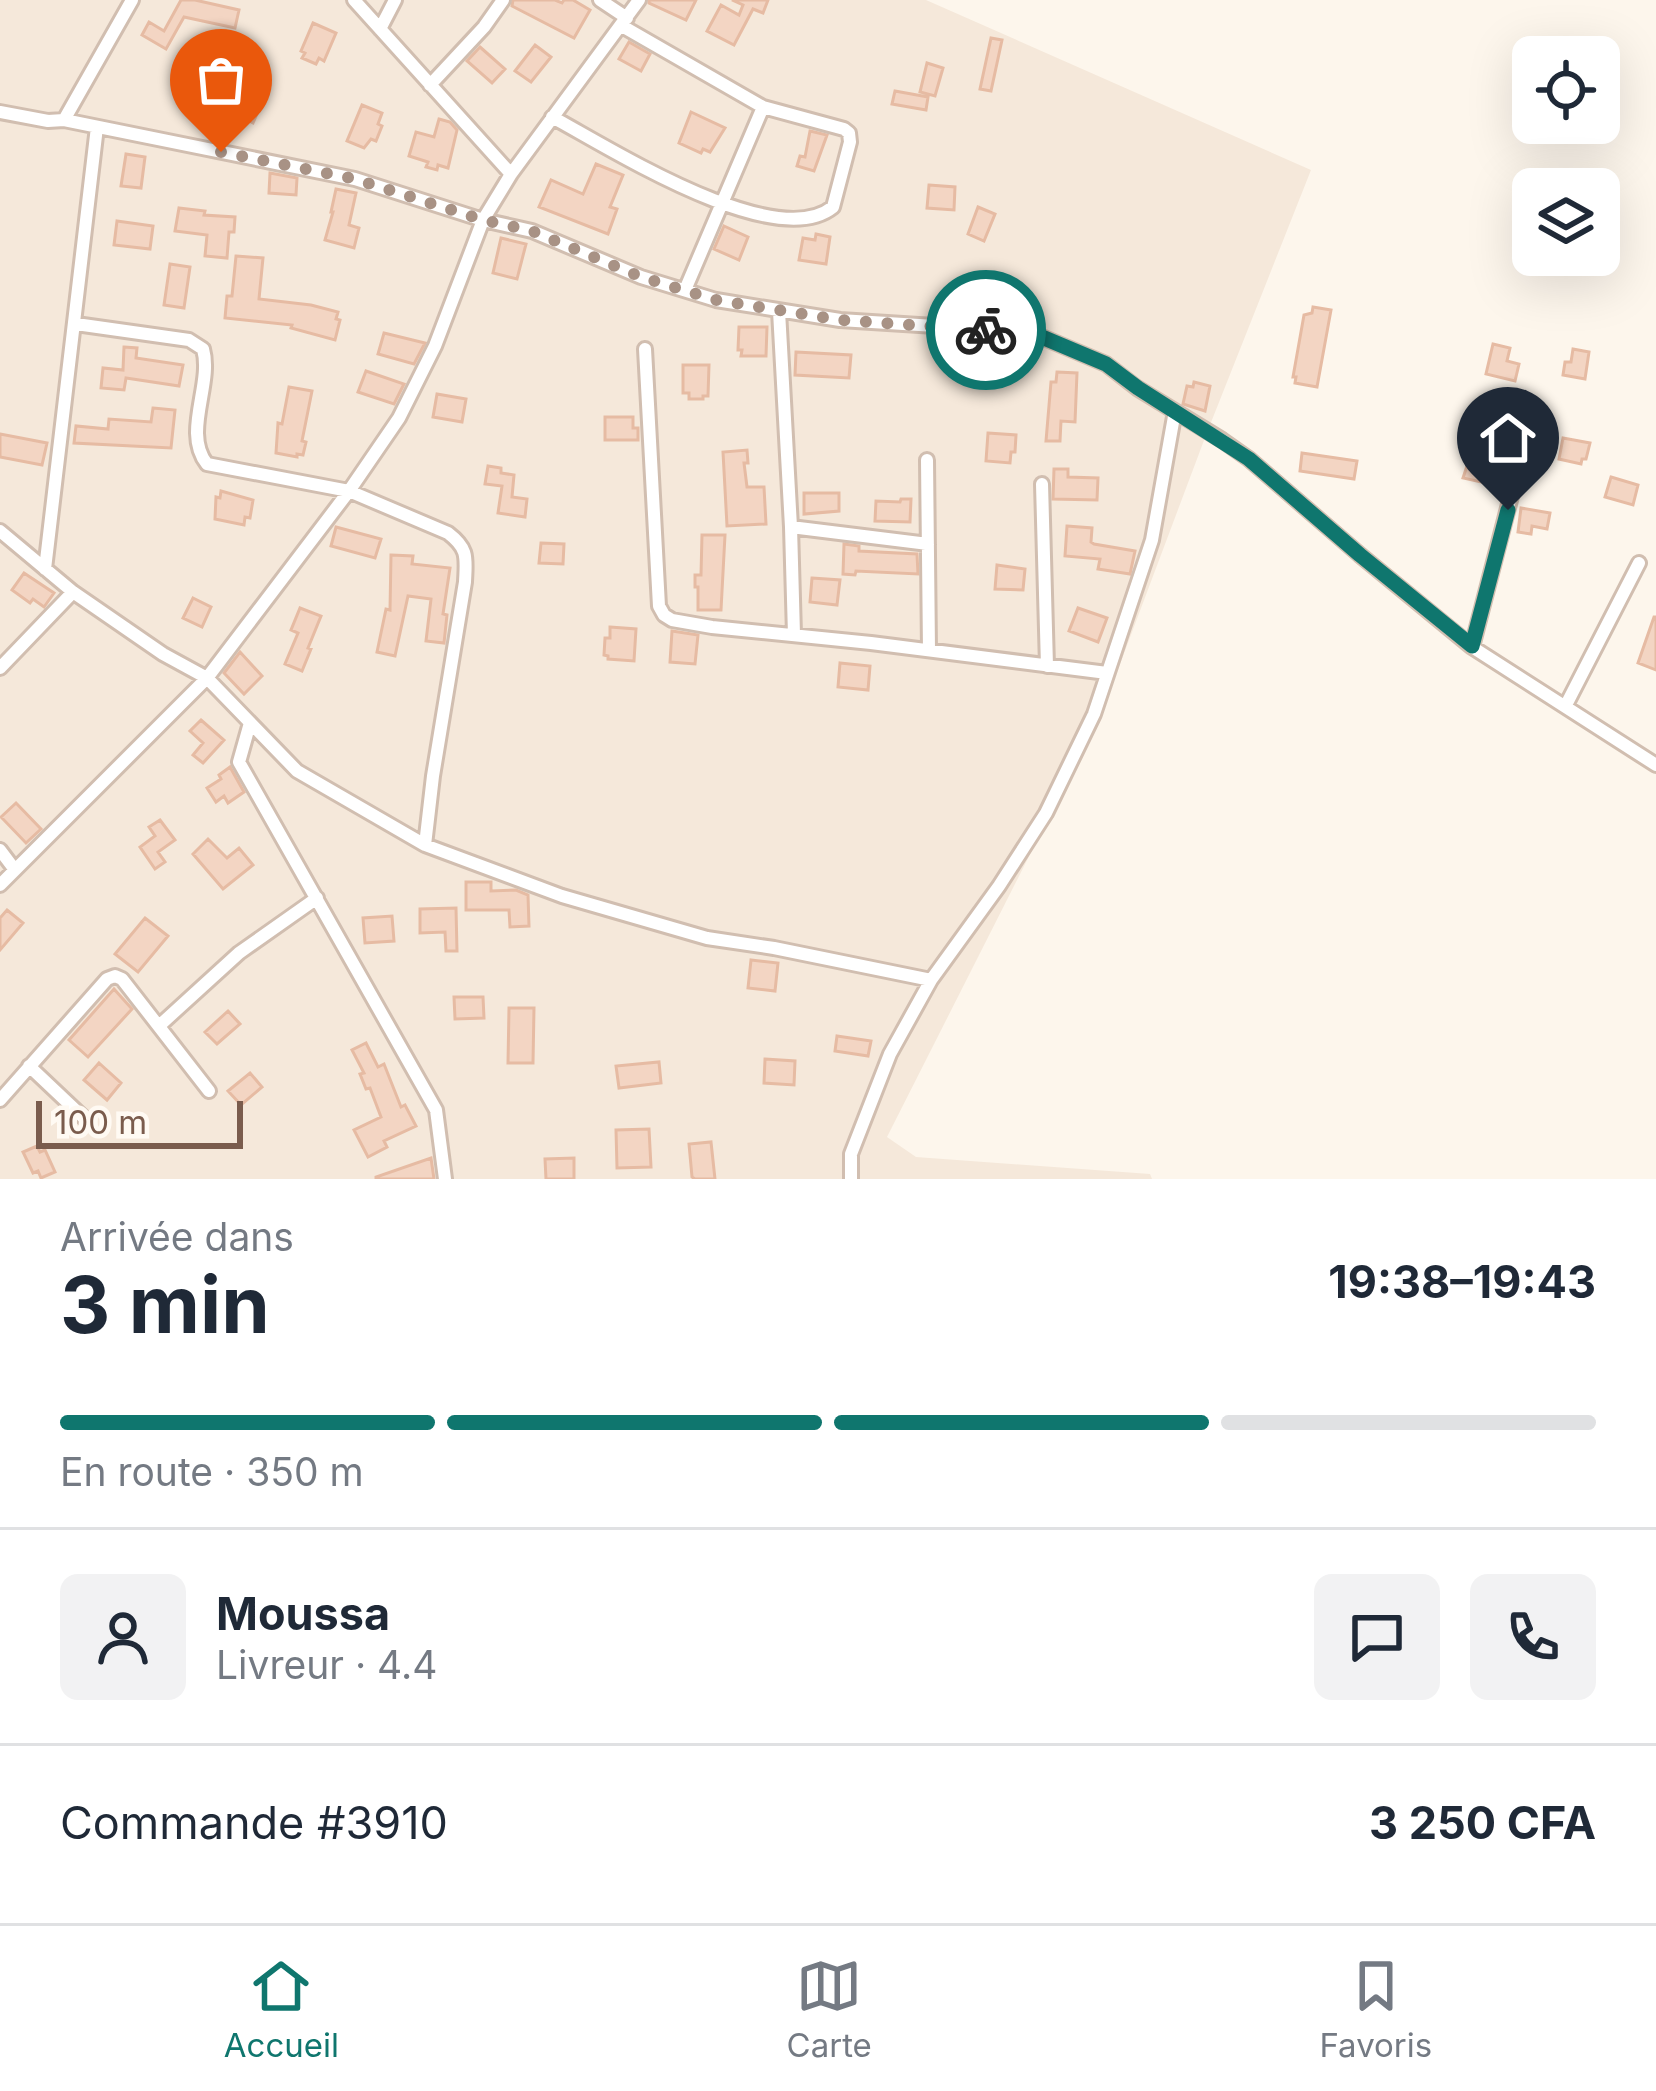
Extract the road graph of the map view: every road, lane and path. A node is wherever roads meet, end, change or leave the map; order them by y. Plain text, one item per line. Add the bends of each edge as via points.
1 (132, 0) edge
2 (354, 0) edge
3 (394, 0) edge
4 (503, 0) edge
5 (600, 0) edge
6 (639, 0) edge
7 (624, 22) junction
8 (380, 29) junction
9 (430, 85) junction
10 (763, 107) junction
11 (0, 112) edge
12 (552, 117) junction
13 (64, 120) junction
14 (97, 128) junction
15 (511, 174) junction
16 (720, 204) junction
17 (483, 220) junction
18 (685, 290) junction
19 (778, 311) junction
20 (76, 324) junction
21 (645, 349) dead end
22 (1175, 411) junction
23 (1531, 419) dead end
24 (927, 460) dead end
25 (1042, 484) dead end
26 (349, 491) junction
27 (791, 526) junction
28 (0, 531) edge
29 (928, 544) junction
30 (1639, 563) dead end
31 (44, 568) junction
32 (73, 592) junction
33 (794, 635) junction
34 (1472, 646) junction
35 (929, 650) junction
36 (1047, 666) junction
37 (0, 668) edge
38 (1108, 673) junction
39 (207, 678) junction
40 (1566, 705) junction
41 (250, 723) junction
42 (1656, 765) edge
43 (425, 844) junction
44 (0, 850) edge
45 (16, 870) junction
46 (0, 885) edge
47 (316, 898) junction
48 (931, 980) junction
49 (160, 1025) junction
50 (29, 1066) junction
51 (209, 1090) dead end
52 (0, 1100) edge
53 (84, 1118) dead end
54 (445, 1179) edge
55 (851, 1179) edge

1 - 13 street
2 - 8 street
3 - 8 street
4 - 9 street
5 - 7 street
6 - 7 street
7 - 10 street
7 - 12 street
8 - 9 street
9 - 15 street
10 - 16 street
10 - 16 street via 849,134 837,199 825,213 780,219
11 - 13 street
12 - 15 street
12 - 16 street
13 - 14 street
14 - 17 street via 355,179
14 - 20 street
15 - 17 street
16 - 18 street
17 - 18 street
17 - 26 street via 435,346
18 - 19 street
19 - 22 street via 1030,332 1106,364
19 - 27 street
20 - 26 street via 190,340 203,349 197,441 207,464
20 - 31 street
21 - 33 street via 664,616
22 - 34 street via 1249,459
22 - 38 street via 1152,540
23 - 34 street
24 - 29 street
25 - 36 street
26 - 39 street
26 - 43 street via 448,532 464,548
27 - 29 street
27 - 33 street
28 - 31 street
29 - 35 street
30 - 40 street
31 - 32 street
32 - 37 street
32 - 39 street
33 - 35 street
34 - 40 street
35 - 36 street
36 - 38 street
38 - 48 street via 1046,812
39 - 41 street
39 - 45 street
40 - 42 street
41 - 43 street via 297,771
41 - 47 street via 239,762
43 - 48 street via 706,938
44 - 45 street
45 - 46 street
47 - 49 street via 238,953
47 - 54 street via 436,1110
48 - 55 street via 890,1054 851,1154
49 - 50 street via 115,976
49 - 51 street
50 - 52 street
50 - 53 street

